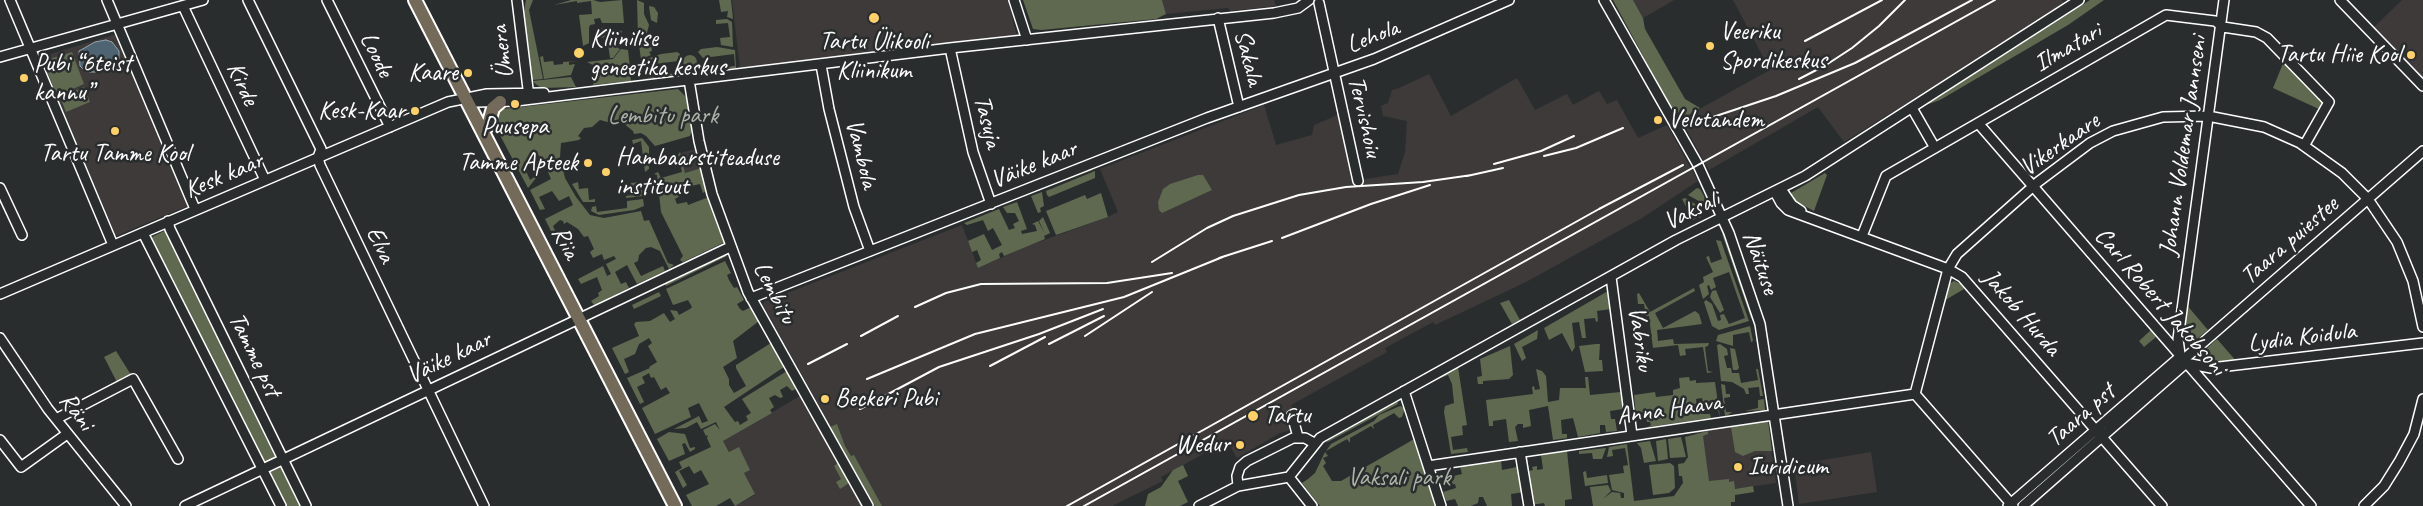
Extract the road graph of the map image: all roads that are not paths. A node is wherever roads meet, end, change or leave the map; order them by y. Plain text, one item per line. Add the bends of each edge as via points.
1 (10, 0) edge
2 (107, 0) edge
3 (202, 0) edge
4 (248, 0) edge
5 (327, 0) edge
6 (415, 0) edge
7 (424, 0) edge
8 (517, 0) edge
9 (1014, 0) edge
10 (1309, 0) edge
11 (1509, 0) edge
12 (1604, 0) edge
13 (1610, 0) edge
14 (2079, 0) edge
15 (2224, 0) edge
16 (2340, 0) edge
17 (1319, 3) dead end
18 (182, 6) junction
19 (1218, 18) junction
20 (117, 24) junction
21 (2220, 25) junction
22 (1621, 27) junction
23 (1027, 40) junction
24 (32, 47) junction
25 (950, 48) junction
26 (0, 57) edge
27 (821, 65) junction
28 (1334, 74) junction
29 (689, 80) junction
30 (2423, 86) edge
31 (529, 96) junction
32 (471, 99) junction
33 (500, 102) junction
34 (1239, 108) junction
35 (1912, 108) junction
36 (2208, 116) junction
37 (1978, 123) junction
38 (488, 126) junction
39 (390, 127) junction
40 (2304, 146) junction
41 (1935, 148) junction
42 (2423, 151) edge
43 (318, 157) junction
44 (265, 180) junction
45 (1358, 181) dead end
46 (2034, 186) junction
47 (0, 188) edge
48 (1778, 190) junction
49 (2368, 199) junction
50 (991, 204) junction
51 (196, 209) junction
52 (1723, 217) junction
53 (168, 222) junction
54 (143, 232) junction
55 (22, 235) dead end
56 (1862, 236) junction
57 (114, 245) junction
58 (730, 247) junction
59 (870, 252) junction
60 (1948, 269) junction
61 (1611, 277) junction
62 (0, 294) edge
63 (751, 298) junction
64 (582, 317) junction
65 (2423, 327) edge
66 (0, 338) edge
67 (2423, 343) edge
68 (2183, 360) junction
69 (428, 391) junction
70 (1404, 391) junction
71 (1915, 394) junction
72 (2423, 399) edge
73 (1294, 414) dead end
74 (1775, 414) junction
75 (56, 419) junction
76 (67, 434) junction
77 (2099, 434) junction
78 (1632, 435) junction
79 (1298, 437) junction
80 (0, 440) edge
81 (1314, 443) junction
82 (1520, 452) junction
83 (178, 459) dead end
84 (283, 460) junction
85 (1428, 466) junction
86 (263, 470) junction
87 (1290, 477) junction
88 (1238, 486) junction
89 (2011, 505) edge
90 (126, 506) edge
91 (185, 506) edge
92 (281, 506) edge
93 (306, 506) edge
94 (484, 506) edge
95 (675, 506) edge
96 (683, 506) edge
97 (868, 506) edge
98 (1199, 506) edge
99 (1312, 506) edge
100 (1441, 506) edge
101 (1529, 506) edge
102 (1788, 506) edge
103 (2023, 506) edge
104 (2162, 506) edge
105 (2311, 506) edge
106 (2364, 506) edge

1 - 24 street
2 - 20 street
3 - 18 street
4 - 43 street, Elva via 321,148
5 - 39 street, Loode
6 - 32 highway, Riia
7 - 32 highway, Riia
8 - 31 street, Ümera
9 - 23 street
10 - 19 street via 1303,6 1289,10
11 - 28 street, Lehola via 1412,44
12 - 22 street, Näituse
13 - 22 street, Näituse
14 - 35 street, Vaksali
15 - 21 street, Johann Voldemar Jannseni
16 - 30 street
17 - 28 street, Tervishoiu
18 - 20 street
18 - 44 street, Kirde
19 - 23 street
19 - 34 street, Sakala
20 - 24 street
20 - 51 street
21 - 36 street, Johann Voldemar Jannseni
21 - 37 street, Ilmatari via 2215,21 2166,15
21 - 40 street, Ilmatari via 2262,34 2329,102
22 - 52 street, Näituse
23 - 25 street
24 - 26 street
24 - 57 street
25 - 27 street
25 - 50 street, Tasuja via 973,152
27 - 29 street
27 - 59 street, Vambola via 854,207
28 - 34 street, Väike kaar
28 - 45 street, Tervishoiu
29 - 31 street via 578,94
29 - 58 street, Lembitu via 705,168
31 - 32 street
31 - 33 street
32 - 33 street
32 - 38 highway, Riia
32 - 39 street, Kesk kaar via 448,102
32 - 64 highway, Riia
33 - 38 highway via 493,108
34 - 50 street, Väike kaar
35 - 41 street
35 - 48 street, Vaksali
36 - 40 street, Vikerkaare via 2264,126
36 - 46 street, Vikerkaare via 2163,117 2114,131 2090,143
36 - 68 street, Johann Voldemar Jannseni via 2178,339
37 - 41 street, Ilmatari
37 - 46 street, Carl Robert Jakobsoni
38 - 64 highway, Riia
39 - 43 street, Kesk kaar
40 - 49 street, Vikerkaare via 2342,173
41 - 56 street, Ilmatari via 1886,176
42 - 49 street, Taara puiestee
43 - 44 street, Kesk kaar
43 - 69 street, Elva
44 - 51 street, Kesk kaar
46 - 60 street, Vikerkaare via 1957,254
46 - 68 street, Carl Robert Jakobsoni
47 - 55 street
48 - 52 street, Vaksali
48 - 56 street, Jakob Hurda via 1784,207
49 - 65 street, Vikerkaare via 2397,242 2413,281
49 - 68 street, Taara puiestee
50 - 59 street, Väike kaar
51 - 53 street, Kesk kaar
52 - 61 street, Vaksali
52 - 74 street, Näituse via 1759,321
53 - 54 street, Kesk kaar
53 - 84 street, Tamme pst
54 - 57 street, Kesk kaar
54 - 86 street, Tamme pst
56 - 60 street, Jakob Hurda
57 - 62 street, Kesk kaar
58 - 63 street, Lembitu
58 - 64 street, Väike kaar
59 - 63 street, Väike kaar
60 - 71 street, Vikerkaare
60 - 77 street, Jakob Hurda via 1969,284
61 - 70 street, Vaksali
61 - 78 street, Vabriku
63 - 97 street, Lembitu
64 - 69 street, Väike kaar
64 - 95 highway, Riia
64 - 96 highway, Riia
66 - 75 street, Räni
67 - 68 street, Lydia Koidula via 2211,368
68 - 77 street, Taara pst
68 - 105 street, Carl Robert Jakobsoni
69 - 84 street, Väike kaar
69 - 94 street, Elva
70 - 81 street, Vaksali
70 - 85 street
71 - 74 street, Anna Haava
71 - 89 street
72 - 106 street via 2414,434 2400,462 2384,486
73 - 79 street
74 - 78 street, Anna Haava
74 - 102 street, Näituse
75 - 76 street, Räni
75 - 83 street via 133,379
76 - 80 street via 21,467
76 - 90 street, Räni
77 - 89 street, Taara pst
77 - 103 street, Taara pst
77 - 104 street, Jakob Hurda
78 - 82 street, Anna Haava
79 - 81 street
79 - 88 street via 1247,461 1240,467
81 - 87 street, Vaksali
82 - 85 street, Anna Haava
82 - 101 street
84 - 86 street, Väike kaar
84 - 93 street, Tamme pst
85 - 100 street
86 - 91 street, Väike kaar
86 - 92 street, Tamme pst
87 - 88 street
87 - 99 street
88 - 98 street

